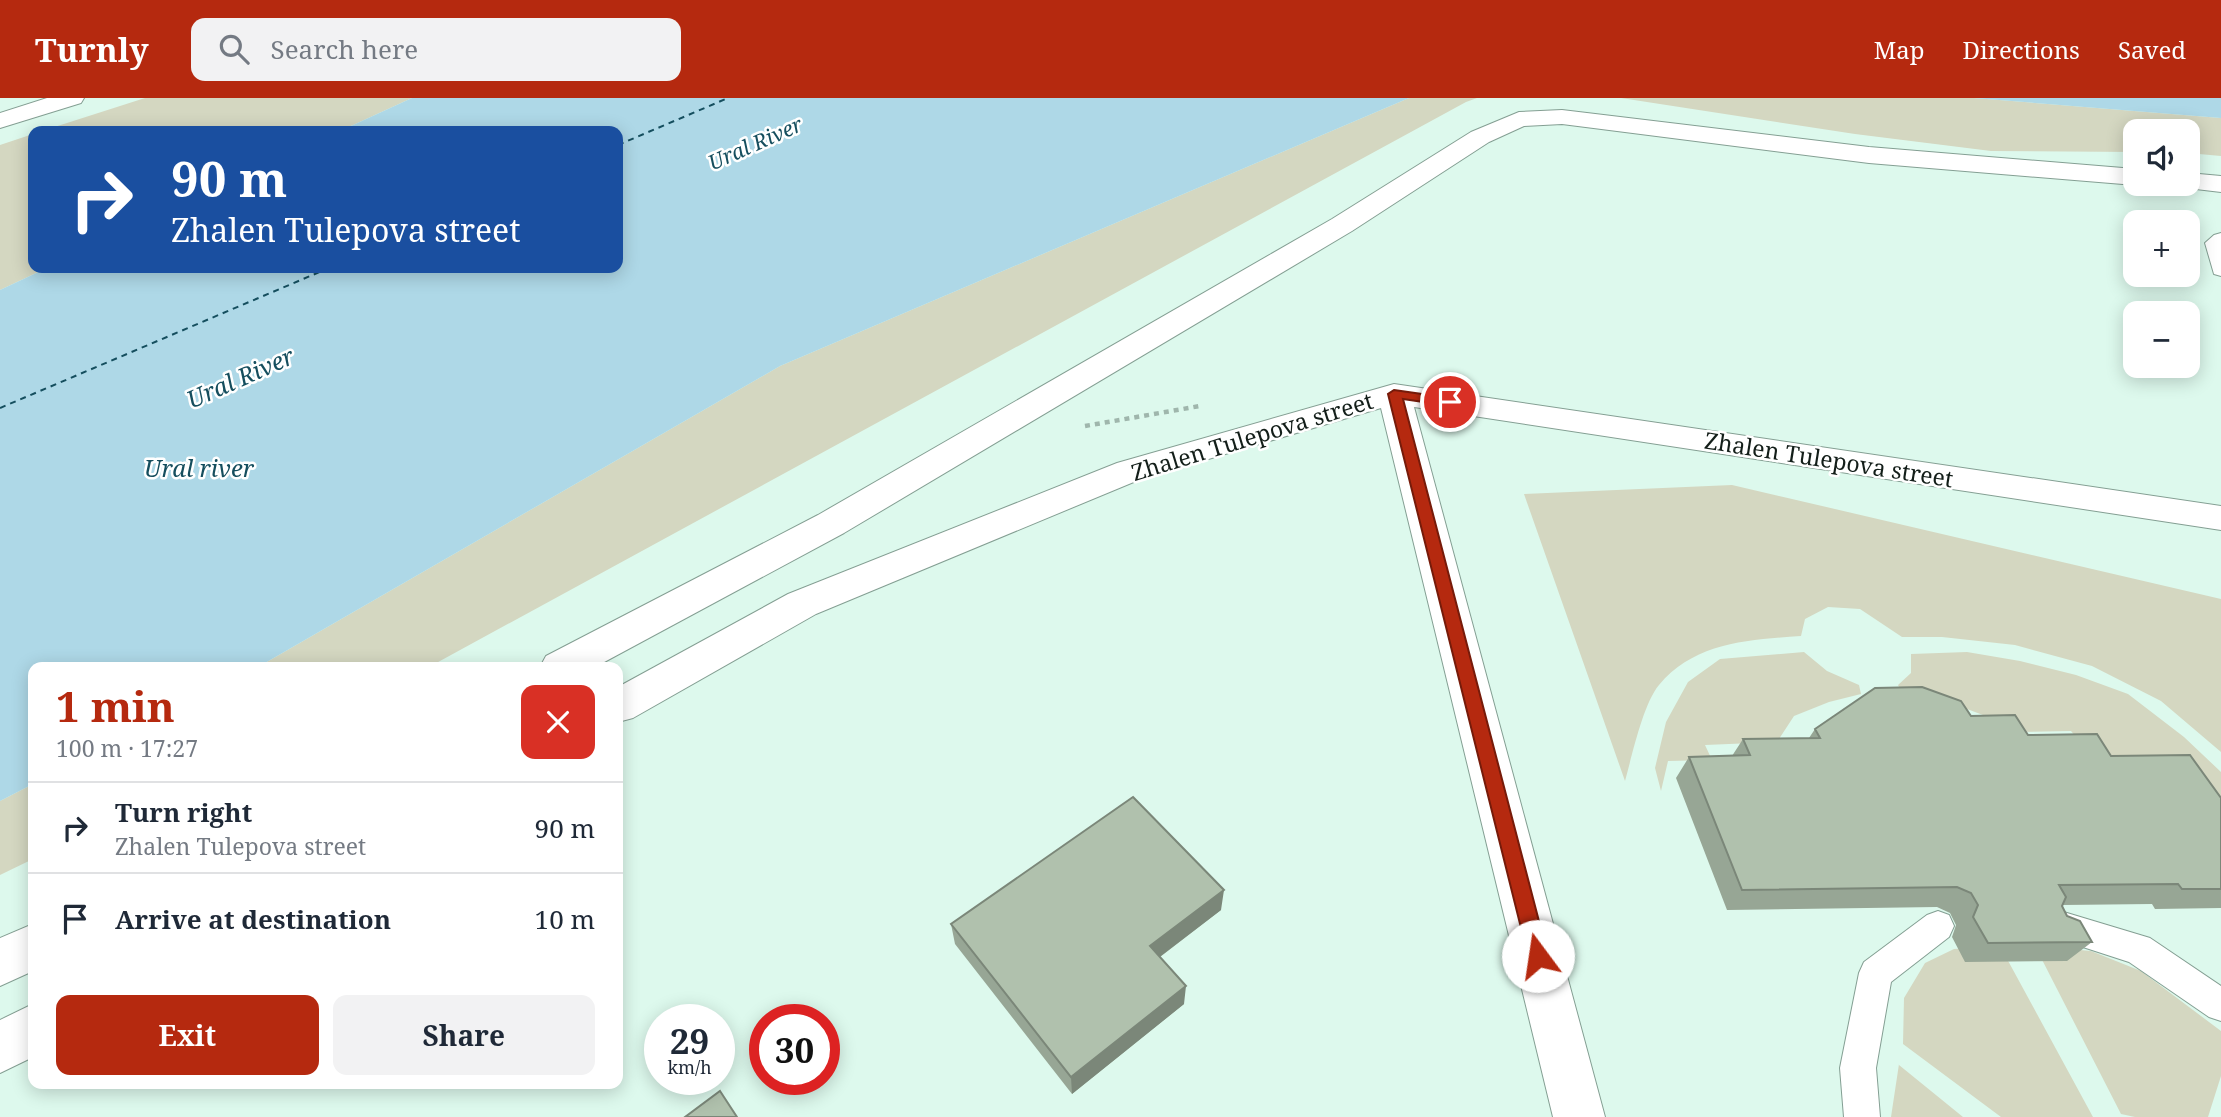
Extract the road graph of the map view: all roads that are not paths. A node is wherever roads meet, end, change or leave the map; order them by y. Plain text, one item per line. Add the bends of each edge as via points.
1 (72, 98) edge
2 (0, 121) edge
3 (2123, 176) edge
4 (2200, 182) edge
5 (2221, 184) edge
6 (2221, 239) edge
7 (2221, 270) edge
8 (1394, 394) junction
9 (2221, 518) edge
10 (569, 662) edge
11 (623, 703) edge
12 (2057, 925) edge
13 (1938, 926) dead end
14 (28, 949) edge
15 (0, 963) edge
16 (2221, 1005) edge
17 (28, 1032) edge
18 (0, 1048) edge
19 (1578, 1117) edge
20 (1862, 1117) edge

1 - 2 street
3 - 10 street via 1869,155 1562,117 1519,119 1480,137 1342,225 831,524
4 - 5 street
6 - 7 lane via 2215,243
8 - 9 street, Zhalen Tulepova street
8 - 11 street, Zhalen Tulepova street via 1129,471 802,604
8 - 19 street
12 - 16 lane via 2138,949
13 - 20 lane via 1877,973 1858,1068
14 - 15 street
17 - 18 street

